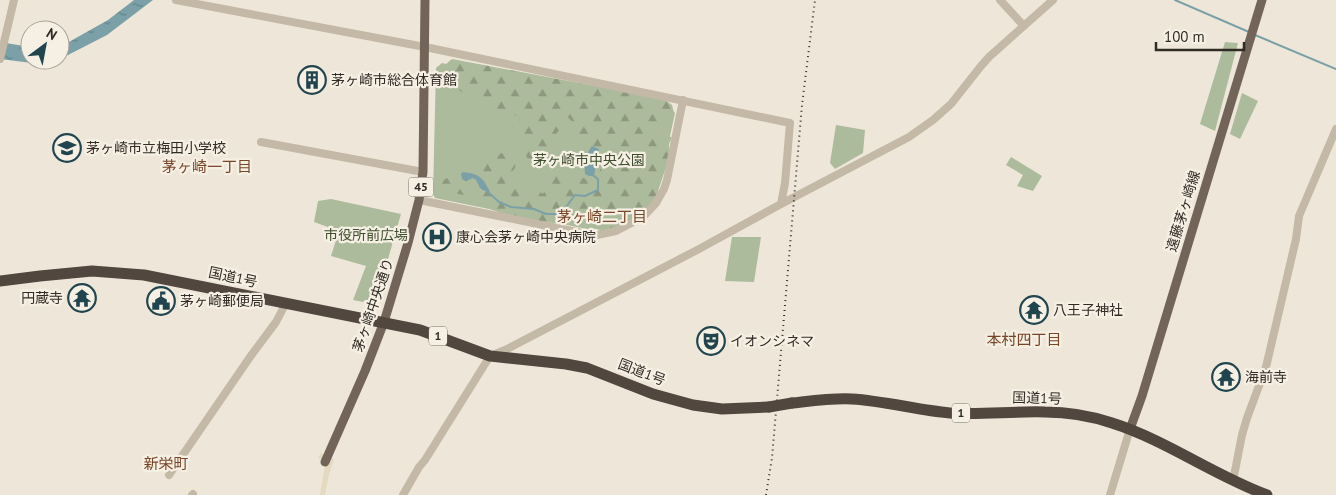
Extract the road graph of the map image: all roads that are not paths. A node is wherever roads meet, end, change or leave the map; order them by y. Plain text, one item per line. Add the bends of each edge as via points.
1 (14, 0) edge
2 (176, 0) edge
3 (425, 0) edge
4 (1000, 0) edge
5 (1053, 0) edge
6 (1262, 0) edge
7 (1024, 26) junction
8 (424, 47) junction
9 (0, 59) edge
10 (683, 100) junction
11 (1336, 130) edge
12 (261, 142) dead end
13 (423, 172) junction
14 (419, 200) junction
15 (781, 204) junction
16 (0, 281) edge
17 (286, 303) junction
18 (384, 322) junction
19 (490, 356) junction
20 (1130, 429) junction
21 (325, 462) dead end
22 (169, 475) dead end
23 (1233, 481) junction
24 (403, 495) edge
25 (1110, 495) edge
26 (1266, 495) edge

1 - 9 street
2 - 8 street
3 - 8 main road, 茅ヶ崎中央通り / 45
4 - 7 street
5 - 7 street
6 - 20 main road, 遠藤茅ヶ崎線
7 - 15 street via 989,57 956,100 933,120 909,137
8 - 10 street
8 - 13 main road, 茅ヶ崎中央通り / 45
10 - 14 street via 661,196 650,211 616,231 587,234
10 - 15 street via 790,123
11 - 23 street via 1299,216 1266,367 1244,426
12 - 13 street
13 - 14 main road, 茅ヶ崎中央通り / 45
14 - 18 main road, 茅ヶ崎中央通り / 45
15 - 19 street
16 - 17 highway, 国道1号 / 1 via 92,272 144,275
17 - 18 highway, 国道1号 / 1
17 - 22 street
18 - 19 highway, 国道1号 / 1 via 420,330
18 - 21 main road, 茅ヶ崎中央通り
19 - 20 highway, 国道1号 / 1, bridge via 587,368 653,394 722,409 851,399 949,412 1068,414
19 - 24 street
20 - 23 highway, 国道1号 / 1
20 - 25 street
23 - 26 highway, 国道1号 / 1

